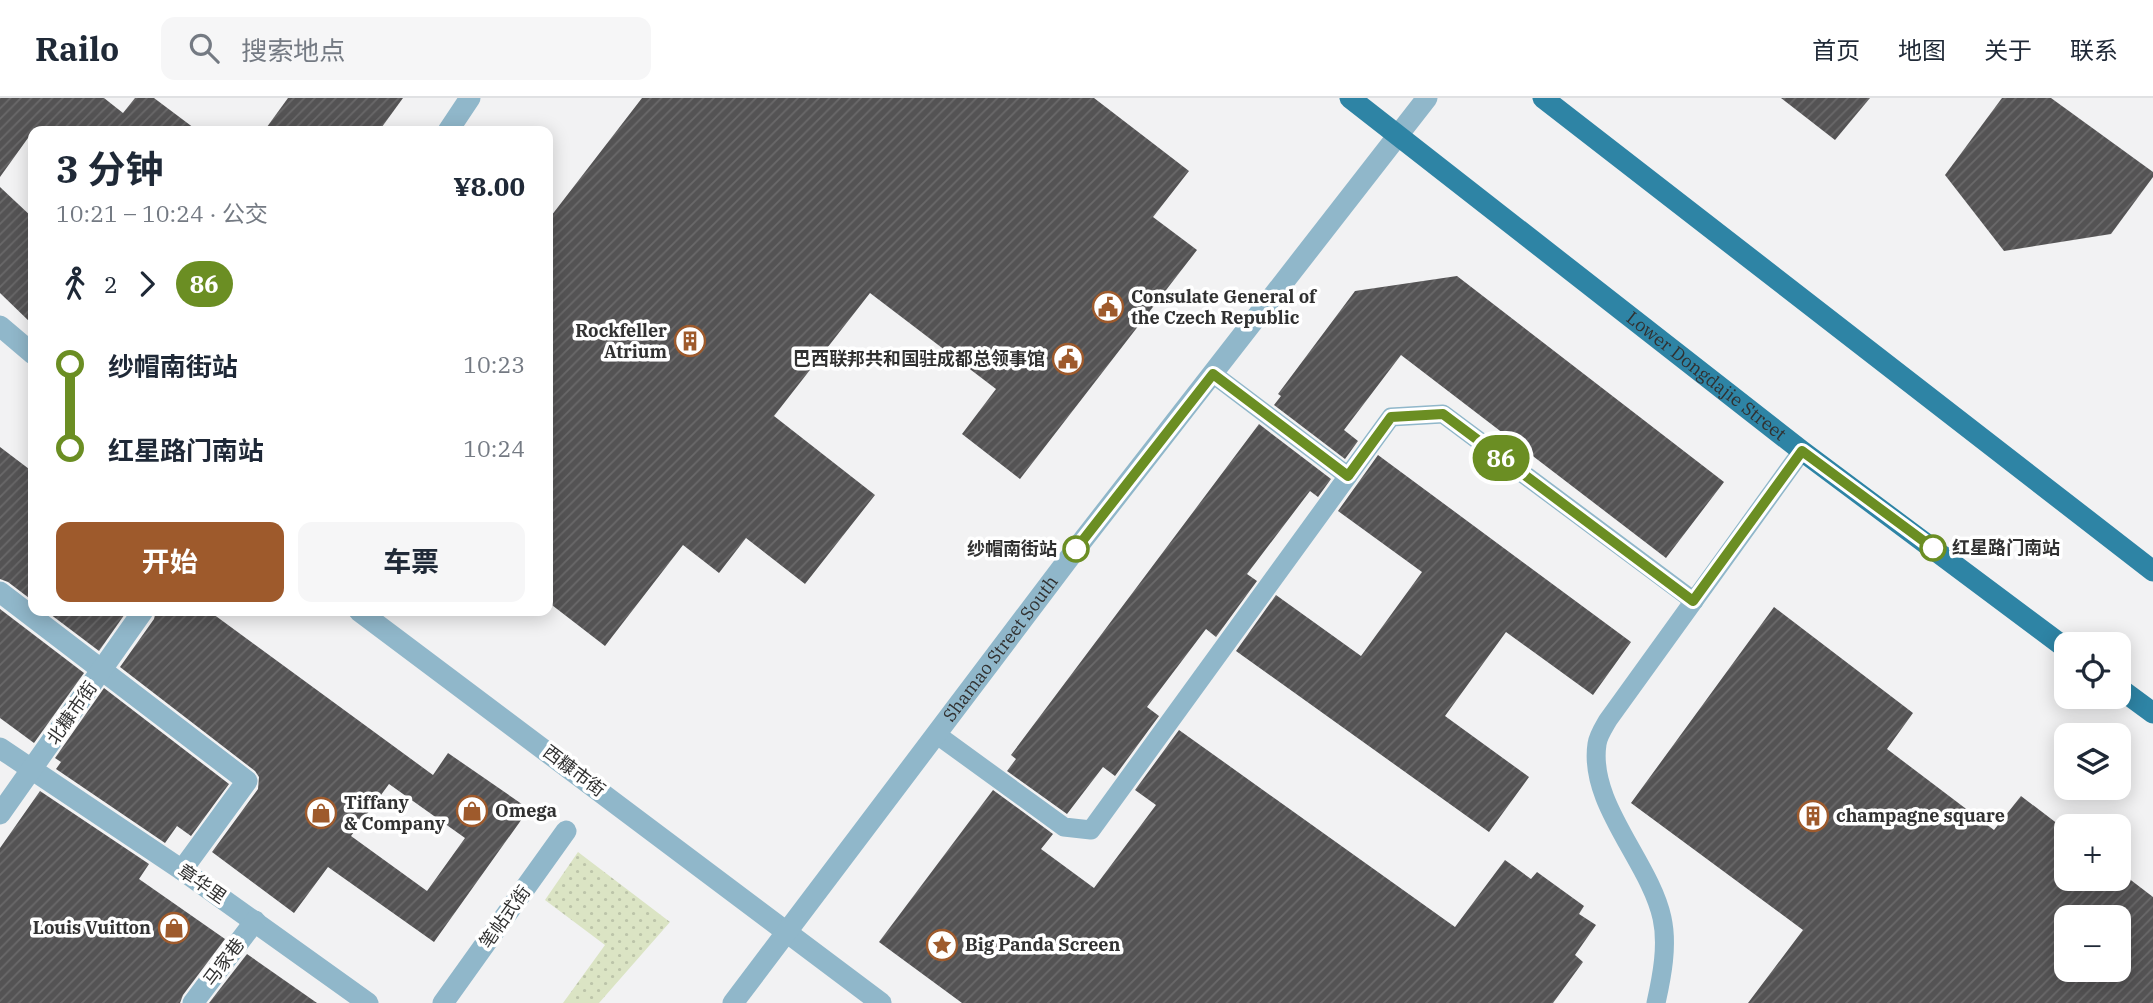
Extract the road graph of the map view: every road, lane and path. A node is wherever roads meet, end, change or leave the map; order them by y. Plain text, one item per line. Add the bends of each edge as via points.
1 (470, 98) edge
2 (1350, 98) edge
3 (1427, 98) edge
4 (1543, 98) edge
5 (451, 126) edge
6 (1400, 136) junction
7 (0, 326) edge
8 (28, 350) edge
9 (1213, 374) junction
10 (1802, 451) junction
11 (1348, 476) junction
12 (2153, 571) edge
13 (0, 592) edge
14 (1693, 601) junction
15 (28, 613) edge
16 (31, 616) edge
17 (140, 616) edge
18 (366, 616) edge
19 (2054, 639) edge
20 (102, 670) junction
21 (2131, 697) edge
22 (2153, 713) edge
23 (936, 734) junction
24 (0, 748) edge
25 (32, 771) junction
26 (0, 814) edge
27 (566, 831) dead end
28 (182, 870) junction
29 (255, 921) junction
30 (788, 932) junction
31 (193, 1003) edge
32 (368, 1003) edge
33 (443, 1003) edge
34 (733, 1003) edge
35 (881, 1003) edge
36 (1656, 1003) edge

1 - 5 street
2 - 6 main road, Lower Dongdajie Street
3 - 6 street, Shamao Street South
4 - 12 main road
6 - 9 street, Shamao Street South
6 - 10 main road, Lower Dongdajie Street
7 - 8 street
9 - 11 lane
9 - 23 street, Shamao Street South
10 - 14 lane
10 - 19 main road, Lower Dongdajie Street
11 - 14 lane via 1391,417 1443,414
11 - 23 lane via 1091,830 1063,827
13 - 15 street
14 - 36 lane via 1597,742 1596,765 1608,804 1655,894 1663,920 1664,950
16 - 20 street
17 - 20 street, 北糠市街
18 - 30 street, 西糠市街
20 - 25 street, 北糠市街
20 - 28 street via 247,781
21 - 22 main road
23 - 30 street, Shamao Street South
24 - 25 street, 章华里
25 - 26 street, 北糠市街
25 - 28 street, 章华里
27 - 33 street, 笔帖式街
28 - 29 street, 章华里
29 - 31 street, 马家巷
29 - 32 street, 章华里
30 - 34 street, Shamao Street South
30 - 35 street, 西糠市街

